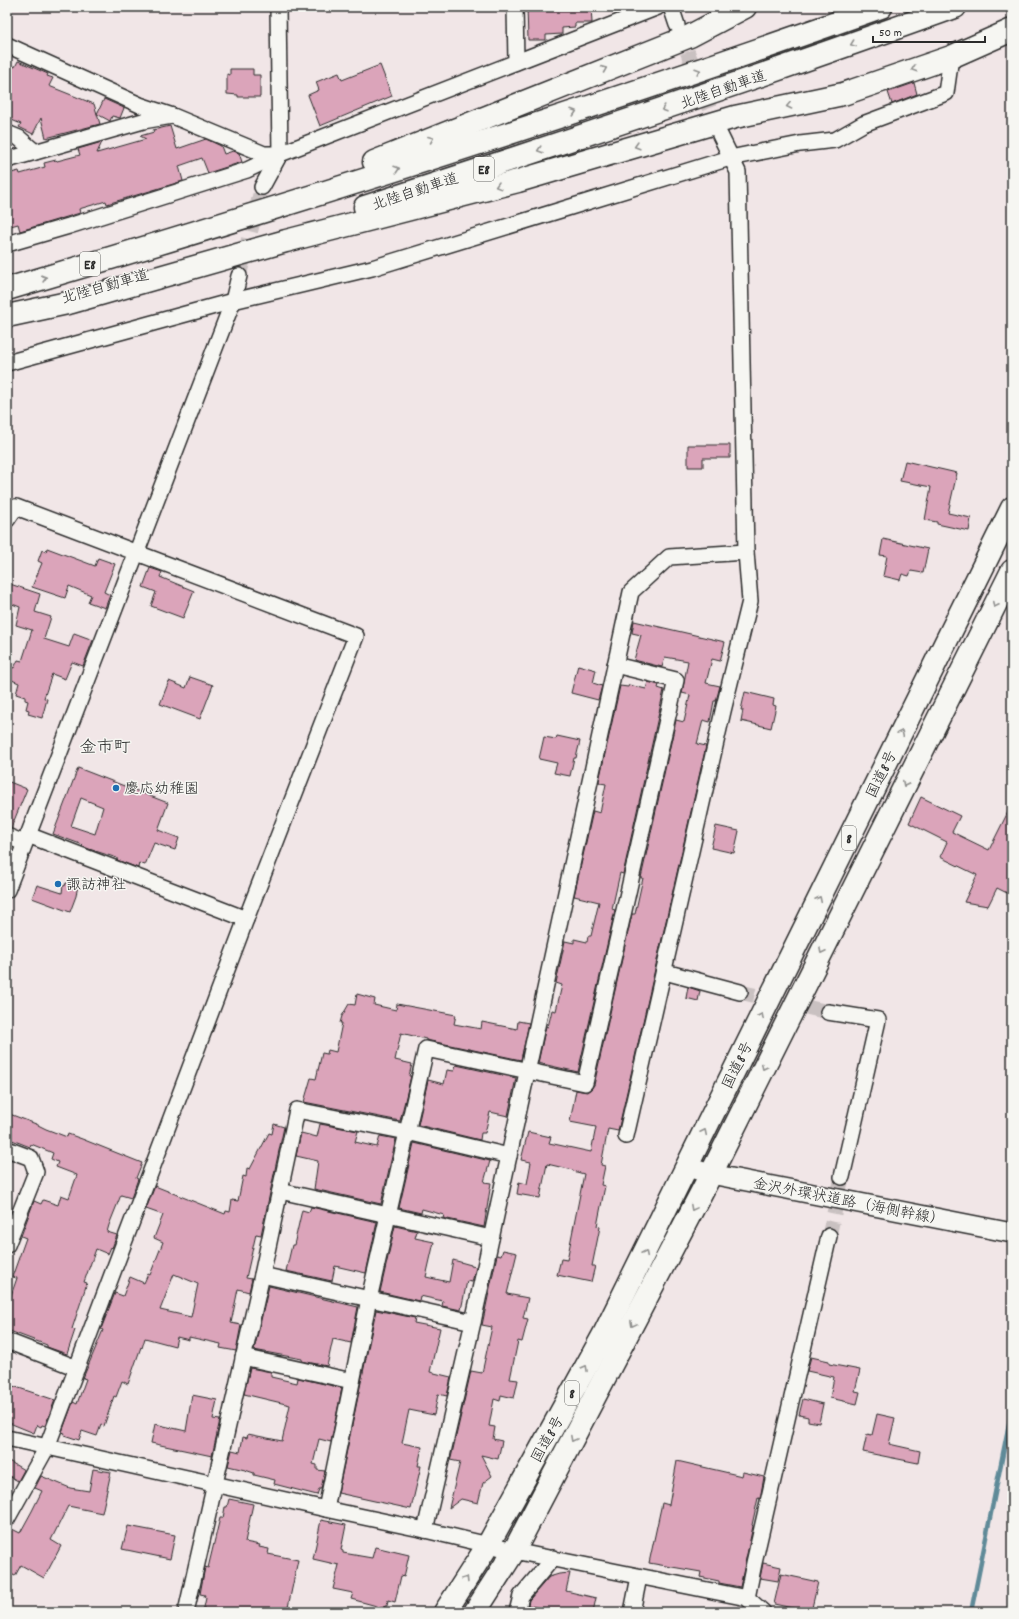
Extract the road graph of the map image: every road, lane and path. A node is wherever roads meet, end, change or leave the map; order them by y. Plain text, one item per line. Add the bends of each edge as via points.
1 (278, 7) edge
2 (515, 7) edge
3 (658, 7) edge
4 (671, 7) edge
5 (745, 7) edge
6 (881, 7) edge
7 (955, 7) edge
8 (677, 25) tunnel mouth
9 (1012, 30) edge
10 (1012, 43) edge
11 (7, 45) edge
12 (951, 57) junction
13 (516, 62) junction
14 (173, 116) junction
15 (7, 133) edge
16 (720, 135) tunnel mouth
17 (35, 152) junction
18 (280, 154) junction
19 (730, 158) junction
20 (7, 160) edge
21 (262, 187) tunnel mouth
22 (173, 240) junction
23 (7, 244) edge
24 (239, 276) tunnel mouth
25 (7, 289) edge
26 (233, 301) junction
27 (7, 316) edge
28 (7, 363) edge
29 (1012, 508) edge
30 (7, 520) edge
31 (137, 552) junction
32 (746, 552) junction
33 (1012, 571) edge
34 (615, 665) junction
35 (7, 836) edge
36 (26, 839) junction
37 (7, 890) edge
38 (246, 919) junction
39 (665, 972) junction
40 (740, 992) tunnel mouth
41 (828, 1012) tunnel mouth
42 (527, 1072) junction
43 (407, 1132) junction
44 (626, 1136) dead end
45 (7, 1149) edge
46 (509, 1156) junction
47 (687, 1168) junction
48 (711, 1174) junction
49 (842, 1177) tunnel mouth
50 (280, 1191) junction
51 (388, 1214) junction
52 (1012, 1233) edge
53 (829, 1236) tunnel mouth
54 (491, 1238) junction
55 (7, 1245) edge
56 (262, 1275) junction
57 (369, 1299) junction
58 (473, 1322) junction
59 (7, 1341) edge
60 (243, 1357) junction
61 (77, 1368) junction
62 (352, 1381) junction
63 (7, 1438) edge
64 (47, 1448) junction
65 (215, 1484) junction
66 (326, 1509) junction
67 (7, 1519) edge
68 (425, 1530) junction
69 (488, 1545) junction
70 (514, 1551) junction
71 (553, 1558) junction
72 (639, 1577) junction
73 (747, 1598) junction
74 (186, 1612) edge
75 (445, 1612) edge
76 (475, 1612) edge
77 (517, 1612) edge
78 (632, 1612) edge
79 (763, 1612) edge

1 - 18 street
2 - 13 street
3 - 13 street
4 - 8 street
22 -> 5 highway via 690,36
22 -> 6 highway, 北陸自動車道 / E8 via 552,119
7 -> 27 highway, 北陸自動車道 / E8 via 558,145
9 - 12 highway
10 - 12 highway
11 - 14 street via 140,105
12 - 19 street via 946,92 863,124 835,140
12 -> 27 highway via 843,94 735,117 518,181 286,241 72,302
13 - 18 street
14 - 17 street via 143,121
14 - 18 street via 264,154
15 - 17 street via 19,138
16 - 19 street
17 - 20 street
18 - 21 street
18 - 23 street via 247,170
19 - 26 street via 372,268
19 - 32 street via 738,172
25 -> 22 highway, 北陸自動車道 / E8
24 - 26 street
26 - 28 street
26 - 31 street
47 -> 29 highway, 国道8号 / 8
30 - 31 street via 16,507
31 - 36 street
31 - 38 street via 356,636
32 - 34 street via 670,557 631,592
32 - 39 street via 750,601
33 -> 48 highway, 国道8号 / 8
34 - 42 street
34 - 42 street via 676,680 585,1083
35 - 36 street
36 - 37 street
36 - 38 street
38 - 61 street
39 - 40 street
39 - 44 street
41 - 49 street via 878,1020
42 - 43 street via 426,1049
42 - 46 street
43 - 46 street
43 - 50 street via 297,1110
43 - 51 street
45 - 55 street via 31,1158 36,1172
46 - 54 street
47 - 48 main road, 金沢外環状道路（海側幹線）
69 -> 47 highway, 国道8号 / 8 via 604,1334
48 - 52 main road, 金沢外環状道路（海側幹線）
48 -> 70 highway, 国道8号 / 8
50 - 51 street
50 - 56 street
51 - 54 street
51 - 57 street
53 - 73 street
54 - 58 street
56 - 57 street
56 - 60 street
57 - 58 street
57 - 62 street
58 - 68 street
59 - 61 street
60 - 62 street
60 - 65 street
61 - 64 street
62 - 66 street
63 - 64 street
64 - 65 street
64 - 67 street
65 - 66 street
65 - 74 street
66 - 68 street
68 - 69 street
69 - 70 street
75 -> 69 highway, 国道8号 / 8
70 - 71 street
70 - 76 highway, 国道8号 / 8
71 - 72 street
71 - 77 street via 521,1596
72 - 73 street
72 - 78 street
73 - 79 street

